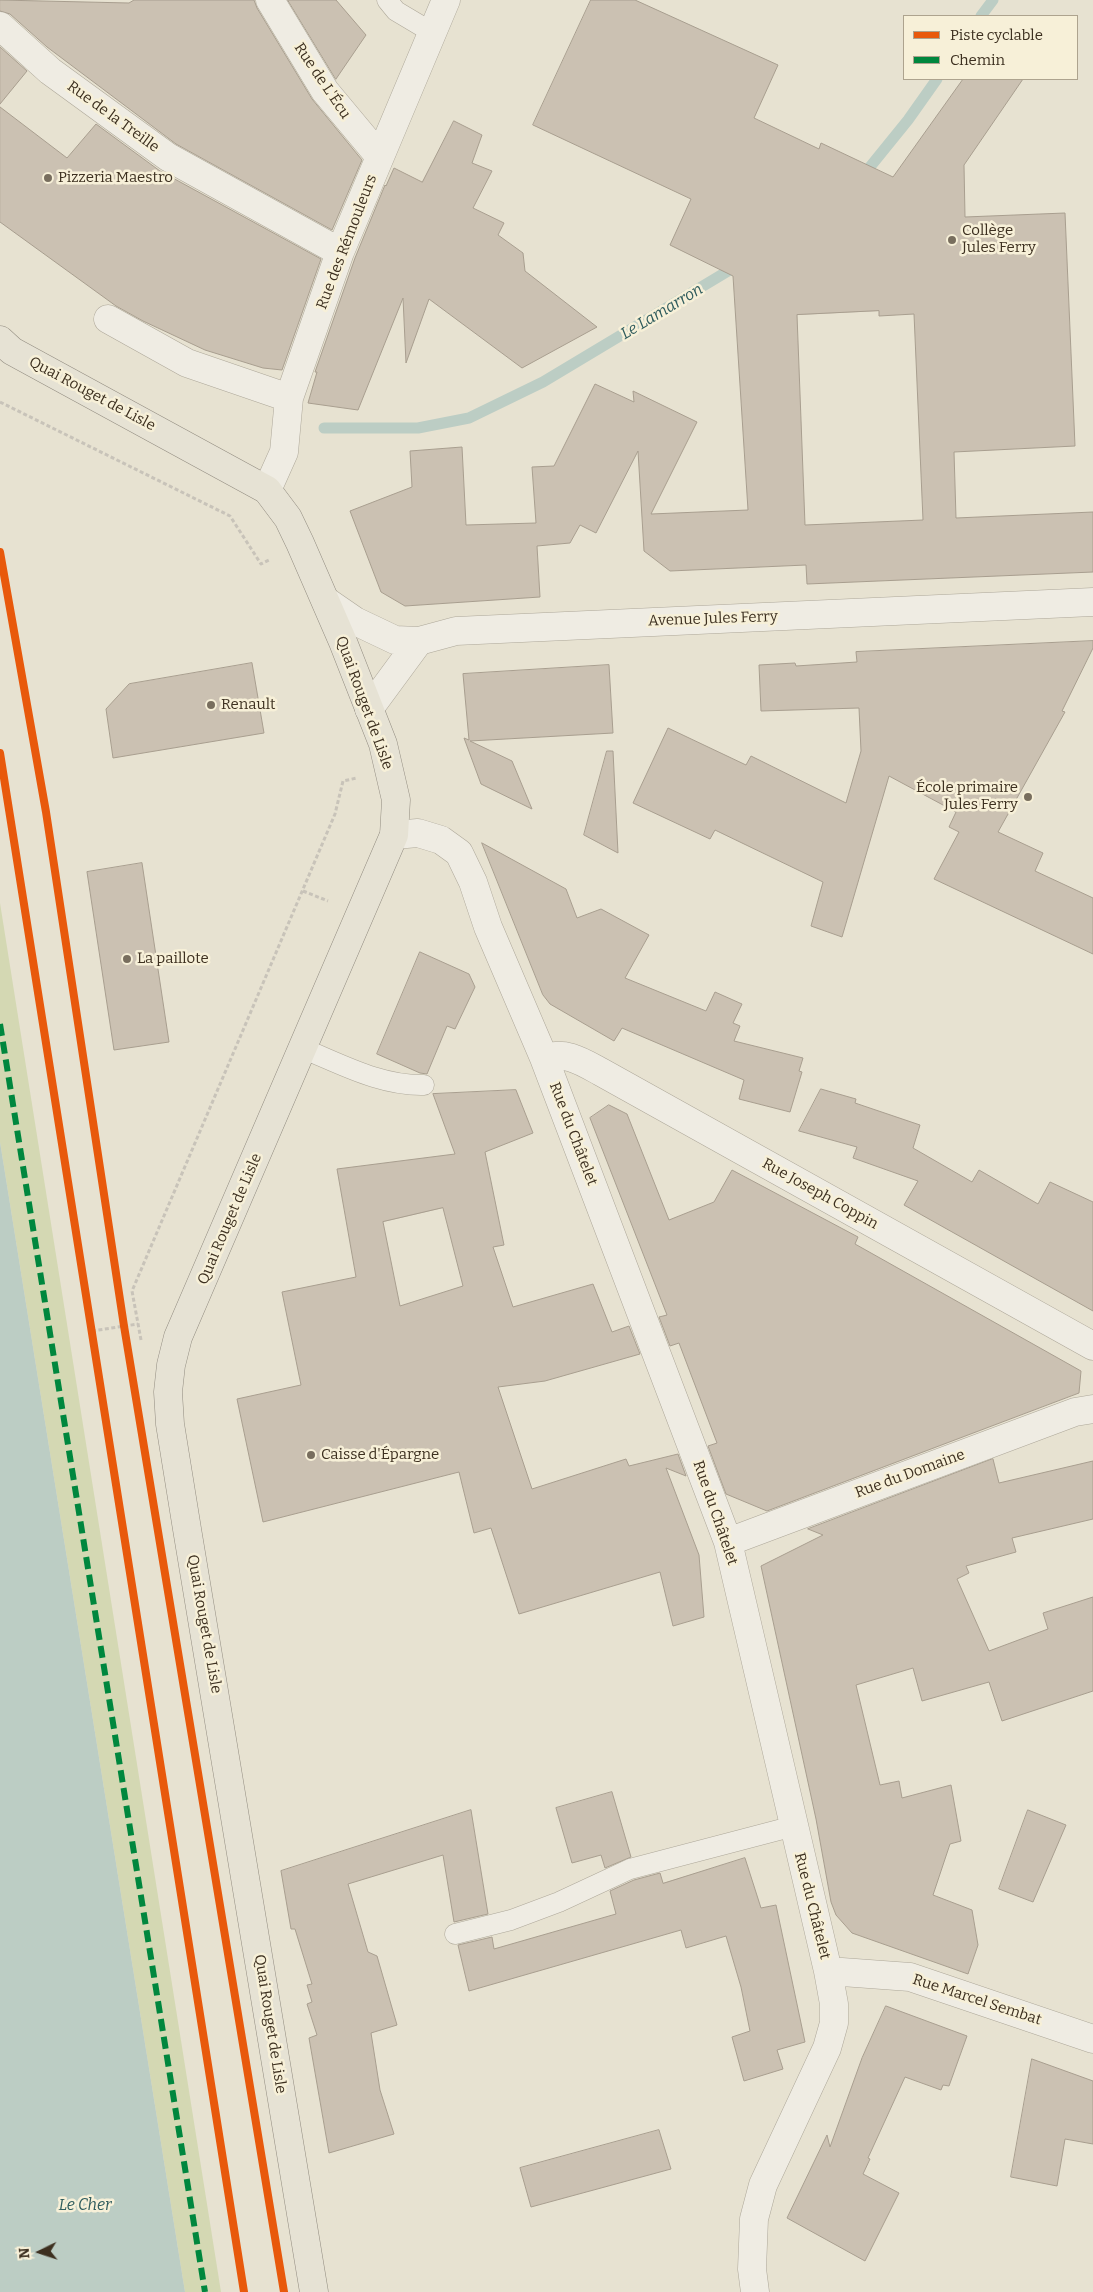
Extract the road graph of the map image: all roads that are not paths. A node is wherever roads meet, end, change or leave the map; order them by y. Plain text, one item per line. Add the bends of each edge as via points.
1 (270, 0) edge
2 (387, 0) edge
3 (441, 14) edge
4 (0, 26) edge
5 (380, 157) junction
6 (340, 252) junction
7 (108, 319) dead end
8 (0, 340) edge
9 (289, 398) junction
10 (267, 490) junction
11 (326, 601) junction
12 (1093, 602) edge
13 (419, 641) junction
14 (369, 709) junction
15 (394, 835) junction
16 (304, 1049) junction
17 (544, 1058) junction
18 (424, 1085) dead end
19 (1093, 1346) edge
20 (1093, 1409) edge
21 (728, 1542) junction
22 (794, 1826) junction
23 (455, 1934) dead end
24 (828, 1971) junction
25 (1093, 2039) edge
26 (314, 2292) edge
27 (755, 2292) edge

1 - 5 street, Rue de L'Écu via 325,91
2 - 3 lane via 396,11
3 - 5 street, Rue des Rémouleurs
4 - 6 street, Rue de la Treille via 50,71 168,157
5 - 6 street, Rue des Rémouleurs
6 - 9 street, Rue des Rémouleurs
7 - 9 street via 187,363
8 - 10 main road, Quai Rouget de Lisle via 12,351
9 - 10 street, Rue des Rémouleurs via 284,452
10 - 11 main road, Quai Rouget de Lisle via 288,518
11 - 13 street, Avenue Jules Ferry via 355,621 395,640
11 - 14 main road, Quai Rouget de Lisle
12 - 13 street, Avenue Jules Ferry via 504,628 456,631
13 - 14 street
14 - 15 main road, Quai Rouget de Lisle via 383,744 396,800
15 - 16 main road, Quai Rouget de Lisle
15 - 17 street, Rue du Châtelet via 418,833 441,840 459,853
16 - 18 lane via 387,1082
16 - 26 main road, Quai Rouget de Lisle via 178,1337 168,1392 170,1424
17 - 19 street, Rue Joseph Coppin via 557,1054 578,1060
17 - 21 street, Rue du Châtelet
20 - 21 street, Rue du Domaine via 1075,1412
21 - 22 street, Rue du Châtelet
22 - 23 lane via 630,1869 560,1902 510,1920
22 - 24 street, Rue du Châtelet
24 - 25 street, Rue Marcel Sembat via 910,1977
24 - 27 street, Rue du Châtelet via 834,2023 827,2048 763,2185 754,2220 752,2270

